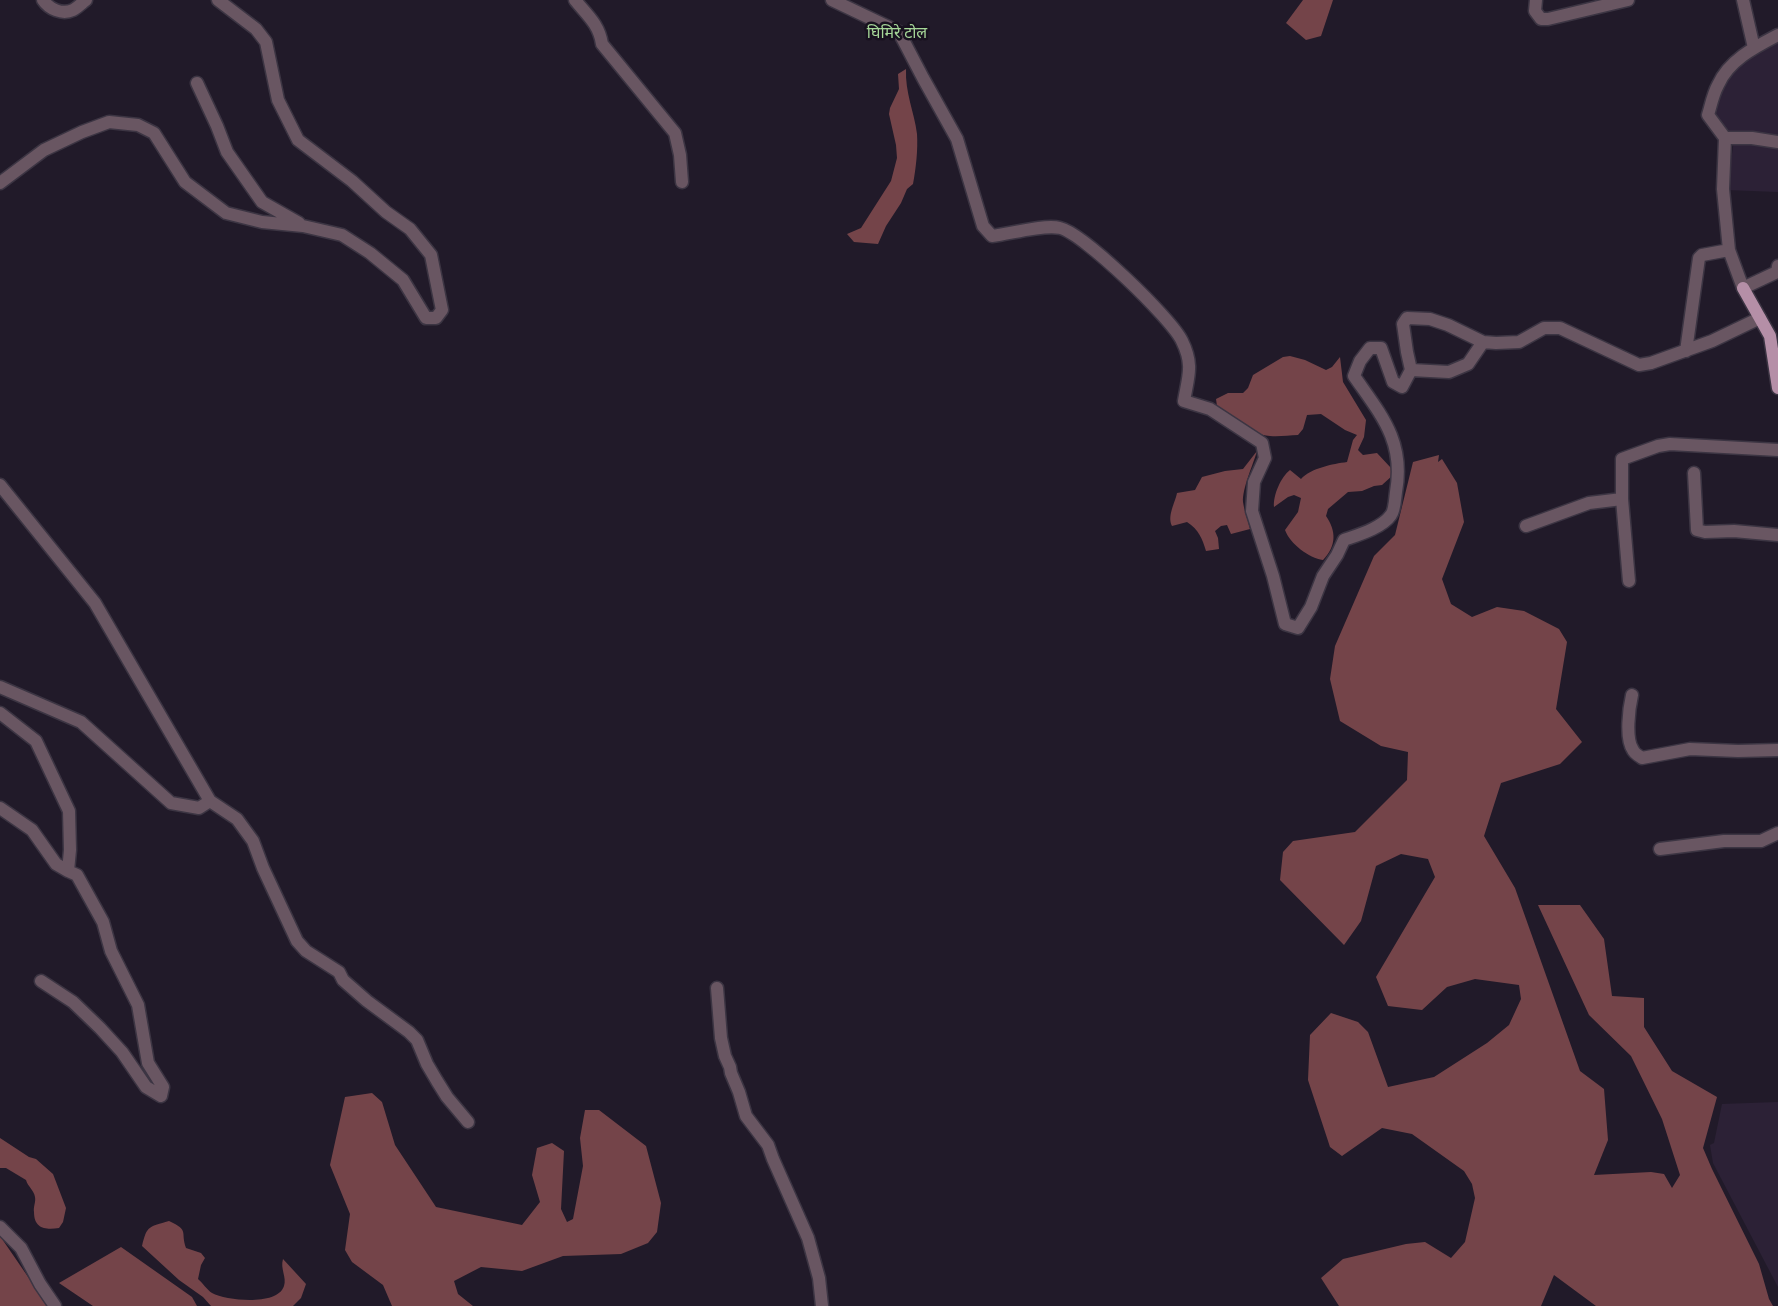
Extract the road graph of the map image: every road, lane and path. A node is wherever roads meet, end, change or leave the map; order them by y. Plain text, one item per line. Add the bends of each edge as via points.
1 (43, 0) edge
2 (86, 0) edge
3 (218, 0) edge
4 (575, 0) edge
5 (832, 0) edge
6 (1536, 0) edge
7 (1628, 0) edge
8 (1742, 0) edge
9 (1778, 35) edge
10 (1754, 48) junction
11 (197, 83) dead end
12 (1725, 138) junction
13 (1778, 142) edge
14 (682, 182) dead end
15 (0, 183) edge
16 (303, 226) junction
17 (1729, 250) junction
18 (1778, 270) edge
19 (1743, 288) junction
20 (1760, 318) junction
21 (1483, 342) junction
22 (1686, 351) junction
23 (1411, 370) junction
24 (1778, 388) edge
25 (1778, 450) edge
26 (1694, 473) dead end
27 (0, 485) edge
28 (1622, 500) junction
29 (1526, 526) dead end
30 (1778, 535) edge
31 (1629, 581) dead end
32 (0, 687) edge
33 (1632, 695) dead end
34 (0, 713) edge
35 (1778, 750) edge
36 (210, 802) junction
37 (0, 808) edge
38 (1778, 833) edge
39 (1660, 849) dead end
40 (68, 871) junction
41 (41, 981) dead end
42 (717, 988) dead end
43 (468, 1122) dead end
44 (0, 1228) edge
45 (55, 1306) edge
46 (822, 1306) edge

1 - 2 street via 58,11 72,11
3 - 16 street via 256,29 266,42 278,100 298,140 410,229 432,255 442,310 436,318 426,318 403,280 370,254 342,235
4 - 14 street via 601,33 602,44 675,133
5 - 23 street via 900,32 957,139 983,226 992,236 1060,228 1077,237 1126,278 1171,324 1182,341 1190,366 1184,400 1210,409 1262,443 1265,458 1254,482 1252,511 1285,624 1298,628 1344,540 1377,526 1392,514 1397,488 1397,452 1392,435 1354,376 1360,361 1370,348 1381,348 1393,382 1402,388
6 - 7 street via 1535,11 1541,19 1548,19
8 - 10 street
9 - 10 street
10 - 12 street via 1724,74 1708,115
11 - 16 street via 227,152 262,202
12 - 13 street
12 - 17 street via 1723,188
15 - 16 street via 44,150 82,132 109,122 138,125 154,133 185,182 226,213 262,222
17 - 19 street
17 - 22 street via 1699,258
18 - 19 street
19 - 20 main road
20 - 22 street
20 - 24 main road via 1770,336
21 - 22 street via 1519,342 1544,328 1560,328 1639,365
21 - 23 street via 1468,364 1449,372
21 - 23 street via 1448,325 1407,318 1403,324
25 - 28 street via 1658,446 1622,459
26 - 30 street via 1697,530
27 - 36 street via 95,603
28 - 29 street via 1590,503
28 - 31 street
32 - 36 street via 81,722 171,803 199,808
33 - 35 street via 1628,734 1633,751 1642,758 1690,749
34 - 40 street via 36,741 69,811
36 - 43 street via 237,819 253,841 297,942 338,972 359,995 410,1032 437,1082
37 - 40 street via 32,830 56,864
38 - 39 street via 1761,841 1724,841
40 - 41 street via 77,875 102,922 111,951 138,1005 148,1063 164,1087 161,1096 146,1087 122,1052 73,1002
42 - 46 street via 720,1038 725,1056 746,1116 768,1145 808,1238 819,1278
44 - 45 street via 21,1248

